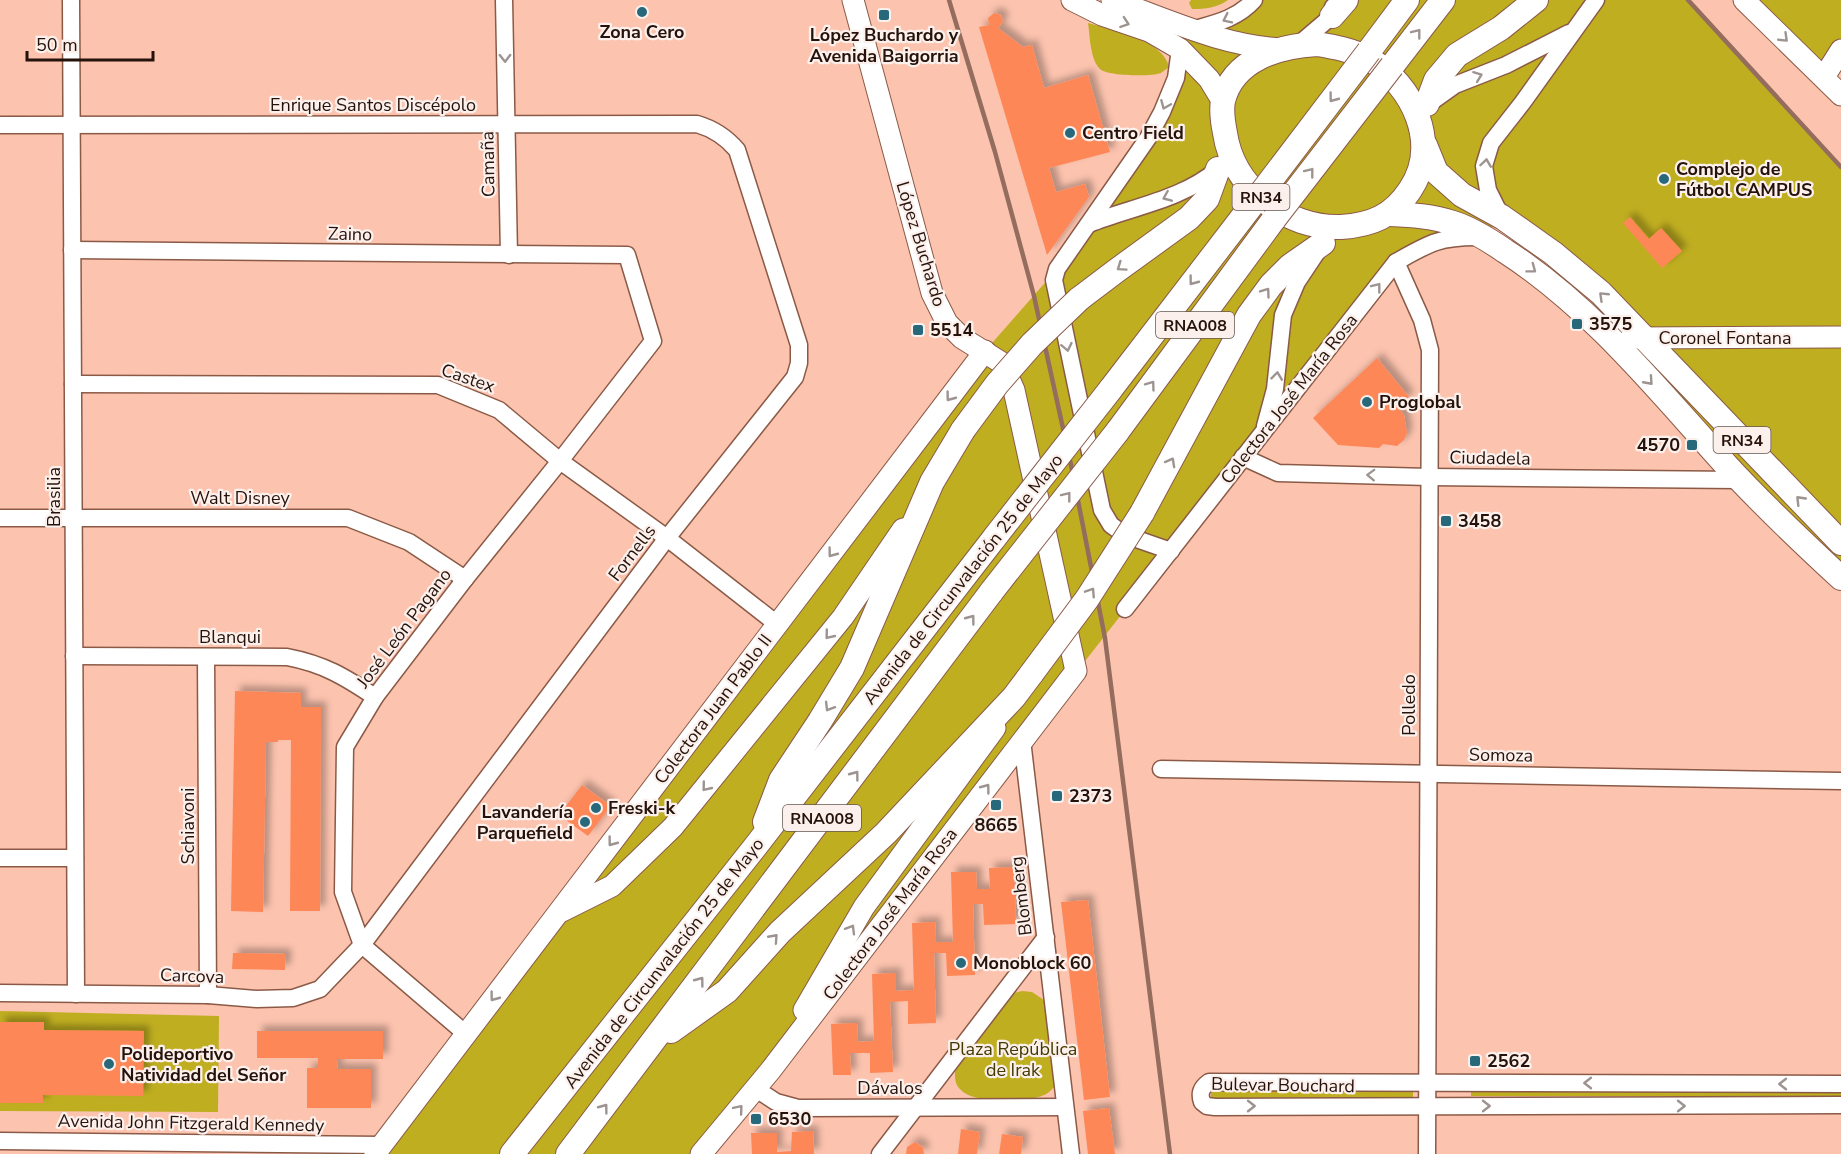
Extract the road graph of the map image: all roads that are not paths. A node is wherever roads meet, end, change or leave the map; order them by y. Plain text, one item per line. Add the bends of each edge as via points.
1 (71, 0) edge
2 (504, 0) edge
3 (853, 0) edge
4 (1072, 0) edge
5 (1112, 0) edge
6 (1254, 0) edge
7 (1407, 0) edge
8 (1443, 0) edge
9 (1536, 0) edge
10 (1596, 0) edge
11 (1744, 0) edge
12 (1337, 5) edge
13 (1195, 29) junction
14 (1572, 31) junction
15 (1289, 47) junction
16 (1180, 49) junction
17 (1841, 50) edge
18 (1824, 77) junction
19 (1841, 95) edge
20 (1223, 102) junction
21 (1427, 104) junction
22 (506, 124) junction
23 (0, 125) edge
24 (72, 125) junction
25 (1423, 137) junction
26 (1226, 139) junction
27 (737, 150) joint
28 (1218, 169) junction
29 (1390, 214) junction
30 (1502, 217) junction
31 (1361, 224) junction
32 (1088, 225) junction
33 (1483, 237) junction
34 (1323, 243) junction
35 (72, 250) junction
36 (509, 255) junction
37 (627, 255) joint
38 (1396, 262) junction
39 (1841, 337) edge
40 (1610, 338) junction
41 (1644, 338) junction
42 (985, 351) junction
43 (73, 384) junction
44 (1263, 432) junction
45 (1243, 457) junction
46 (560, 461) junction
47 (1429, 477) junction
48 (1739, 480) junction
49 (932, 482) junction
50 (0, 518) edge
51 (74, 518) junction
52 (668, 538) junction
53 (1841, 543) edge
54 (1171, 551) junction
55 (1841, 578) edge
56 (465, 579) junction
57 (1125, 609) dead end
58 (777, 624) junction
59 (74, 656) junction
60 (206, 657) junction
61 (1076, 671) joint
62 (375, 697) junction
63 (1014, 698) junction
64 (1022, 740) junction
65 (1161, 769) dead end
66 (1428, 773) junction
67 (1841, 781) edge
68 (755, 847) junction
69 (0, 858) edge
70 (75, 858) junction
71 (558, 913) junction
72 (1046, 938) junction
73 (362, 945) junction
74 (0, 993) edge
75 (76, 994) junction
76 (208, 995) junction
77 (466, 1034) junction
78 (652, 1045) junction
79 (770, 1071) junction
80 (1427, 1083) junction
81 (1841, 1084) edge
82 (756, 1089) junction
83 (1427, 1106) junction
84 (1841, 1106) edge
85 (914, 1107) junction
86 (1065, 1107) junction
87 (0, 1141) edge
88 (378, 1149) edge
89 (512, 1154) edge
90 (568, 1154) edge
91 (701, 1154) edge
92 (880, 1154) edge
93 (1071, 1154) edge
94 (1427, 1154) edge

1 - 24 street, Brasilia
2 -> 22 street, Camaña
3 - 42 main road, López Buchardo via 932,293 947,322 962,338
4 -> 16 main road via 1149,31
5 - 13 main road
6 -> 13 street via 1222,22
7 -> 68 highway, Avenida de Circunvalación 25 de Mayo / RNA008, bridge
78 -> 8 highway, Avenida de Circunvalación 25 de Mayo / RNA008, bridge
9 - 21 highway via 1457,55 1436,80
10 - 14 street
11 -> 18 main road
12 - 15 street
13 - 15 main road via 1256,48
21 -> 14 street via 1455,85 1515,61
30 -> 14 street via 1488,190 1484,166 1491,143
15 - 20 highway via 1259,56 1242,70
15 - 25 highway, RN34 via 1335,47 1376,64 1408,97
16 - 20 main road via 1209,79
16 -> 32 street via 1176,78 1162,112
17 - 18 main road
18 - 19 main road
20 - 26 highway, RN34
21 - 25 street
22 - 24 street, Enrique Santos Discépolo
22 - 27 street, Enrique Santos Discépolo via 697,124 720,134
22 - 36 street, Camaña
23 - 24 street, Enrique Santos Discépolo
24 - 35 street, Brasilia
25 - 29 highway via 1422,166 1414,185
25 - 30 highway, RN34 via 1436,172 1462,195
26 - 28 street
26 - 31 highway, RN34 via 1232,157 1253,190 1284,214 1312,224
27 - 52 street, Fornells via 799,345 799,363 795,377
28 -> 32 street via 1183,190
28 -> 49 highway, bridge via 1207,199 1189,218 1079,299 1025,352 963,430
29 - 31 highway, RN34
29 - 33 highway, RN34 via 1422,215 1454,223
41 -> 30 highway, RN34 via 1601,293
31 - 34 street
32 -> 54 street via 1057,269 1055,289 1102,510 1111,525 1125,535
33 - 38 street, Colectora José María Rosa via 1452,237 1428,243
33 -> 40 highway, RN34 via 1529,266
44 -> 34 street via 1275,389 1283,315 1296,282
63 -> 34 highway, bridge via 1087,599 1142,513 1249,315 1290,266
35 - 36 street, Zaino
35 - 43 street, Brasilia
36 - 37 street, Zaino
37 - 46 street, José León Pagano via 653,341
44 -> 38 street, Colectora José María Rosa
38 - 47 street, Polledo via 1422,320 1430,350
39 - 41 main road, Coronel Fontana
40 - 41 main road, Coronel Fontana
40 -> 48 highway, RN34
53 -> 41 highway, RN34
42 -> 58 main road, Colectora Juan Pablo II
42 - 61 main road, López Buchardo via 1002,363 1014,390
43 - 46 street, Castex via 438,385 499,410
43 - 51 street, Brasilia
44 - 45 street, Colectora José María Rosa
47 -> 45 street, Ciudadela via 1278,472
45 - 54 street, Colectora José María Rosa
46 - 52 street, Castex
46 - 56 street, José León Pagano
47 - 48 street, Ciudadela
47 - 66 street, Polledo
48 - 55 highway, RN34
49 -> 68 highway via 852,668 781,780
49 -> 71 main road via 843,617 673,827 612,886
50 - 51 street, Walt Disney
51 - 56 street, Walt Disney via 348,518 409,542
51 - 59 street, Brasilia
52 - 58 street, Castex
52 - 73 street, Fornells
54 - 57 street, Colectora José María Rosa
56 - 62 street, José León Pagano
58 -> 71 main road, Colectora Juan Pablo II
59 - 60 street, Blanqui
59 - 70 street, Brasilia
60 - 62 street, Blanqui via 287,657 312,662
60 - 76 street, Schiavoni
61 - 64 main road, Colectora José María Rosa
62 - 73 street, José León Pagano via 345,747 343,892
78 -> 63 highway via 727,991 780,932 885,833
79 -> 63 main road via 864,907
64 - 72 street, Blomberg
79 -> 64 main road, Colectora José María Rosa
65 - 66 street, Somoza
66 - 67 street, Somoza
66 - 80 street, Polledo
68 - 89 highway, Avenida de Circunvalación 25 de Mayo / RNA008
69 - 70 street
70 - 75 street, Brasilia
71 -> 77 main road, Colectora Juan Pablo II
72 - 85 street
72 - 86 street, Blomberg
73 - 76 street, Carcova via 320,989 293,998
73 - 77 street, José León Pagano
74 - 75 street, Carcova
75 - 76 street, Carcova
77 - 88 main road, Colectora Juan Pablo II
90 -> 78 highway, Avenida de Circunvalación 25 de Mayo / RNA008
79 - 82 main road, Colectora José María Rosa
81 -> 80 street, Bulevar Bouchard
80 - 83 street, Polledo
80 -> 83 street, Bulevar Bouchard via 1209,1082 1199,1095 1207,1106
82 - 85 street, Dávalos via 776,1102 798,1108
91 -> 82 main road, Colectora José María Rosa
83 -> 84 street, Bulevar Bouchard
83 - 94 street, Polledo
85 - 86 street, Dávalos
85 - 92 street
86 - 93 street, Blomberg
87 - 88 street, Avenida John Fitzgerald Kennedy

